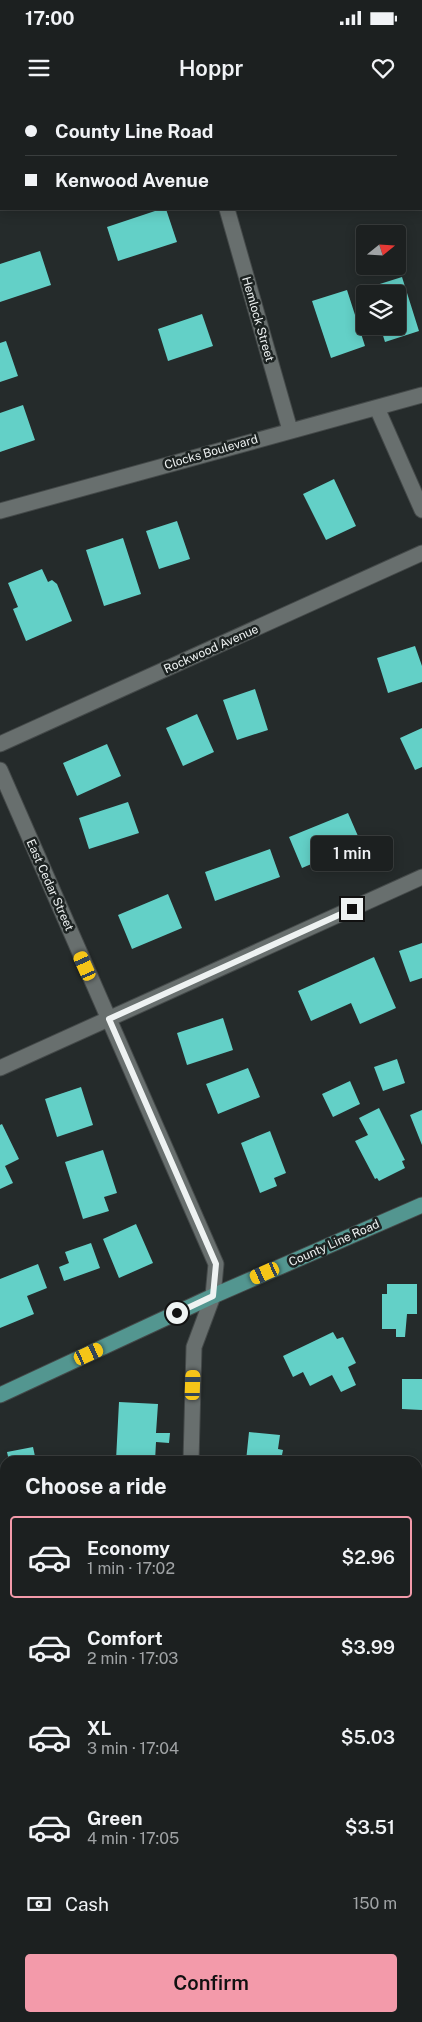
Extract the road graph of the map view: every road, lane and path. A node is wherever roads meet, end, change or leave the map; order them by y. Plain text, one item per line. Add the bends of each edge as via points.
1 (227, 210) edge
2 (422, 395) edge
3 (377, 408) junction
4 (290, 430) junction
5 (422, 510) edge
6 (0, 511) edge
7 (422, 553) edge
8 (0, 744) edge
9 (0, 770) edge
10 (422, 877) edge
11 (109, 1019) junction
12 (0, 1068) edge
13 (422, 1205) edge
14 (213, 1296) junction
15 (0, 1395) edge
16 (191, 1456) edge

1 - 4 street, Hemlock Street
2 - 3 street, Clocks Boulevard
3 - 4 street, Clocks Boulevard
3 - 5 street
4 - 6 street, Clocks Boulevard
7 - 8 street, Rockwood Avenue
9 - 11 street, East Cedar Street
10 - 11 street
11 - 12 street
11 - 14 street, East Cedar Street via 216,1264
13 - 14 main road, County Line Road
14 - 15 main road, County Line Road
14 - 16 street, East Cedar Street via 194,1347

